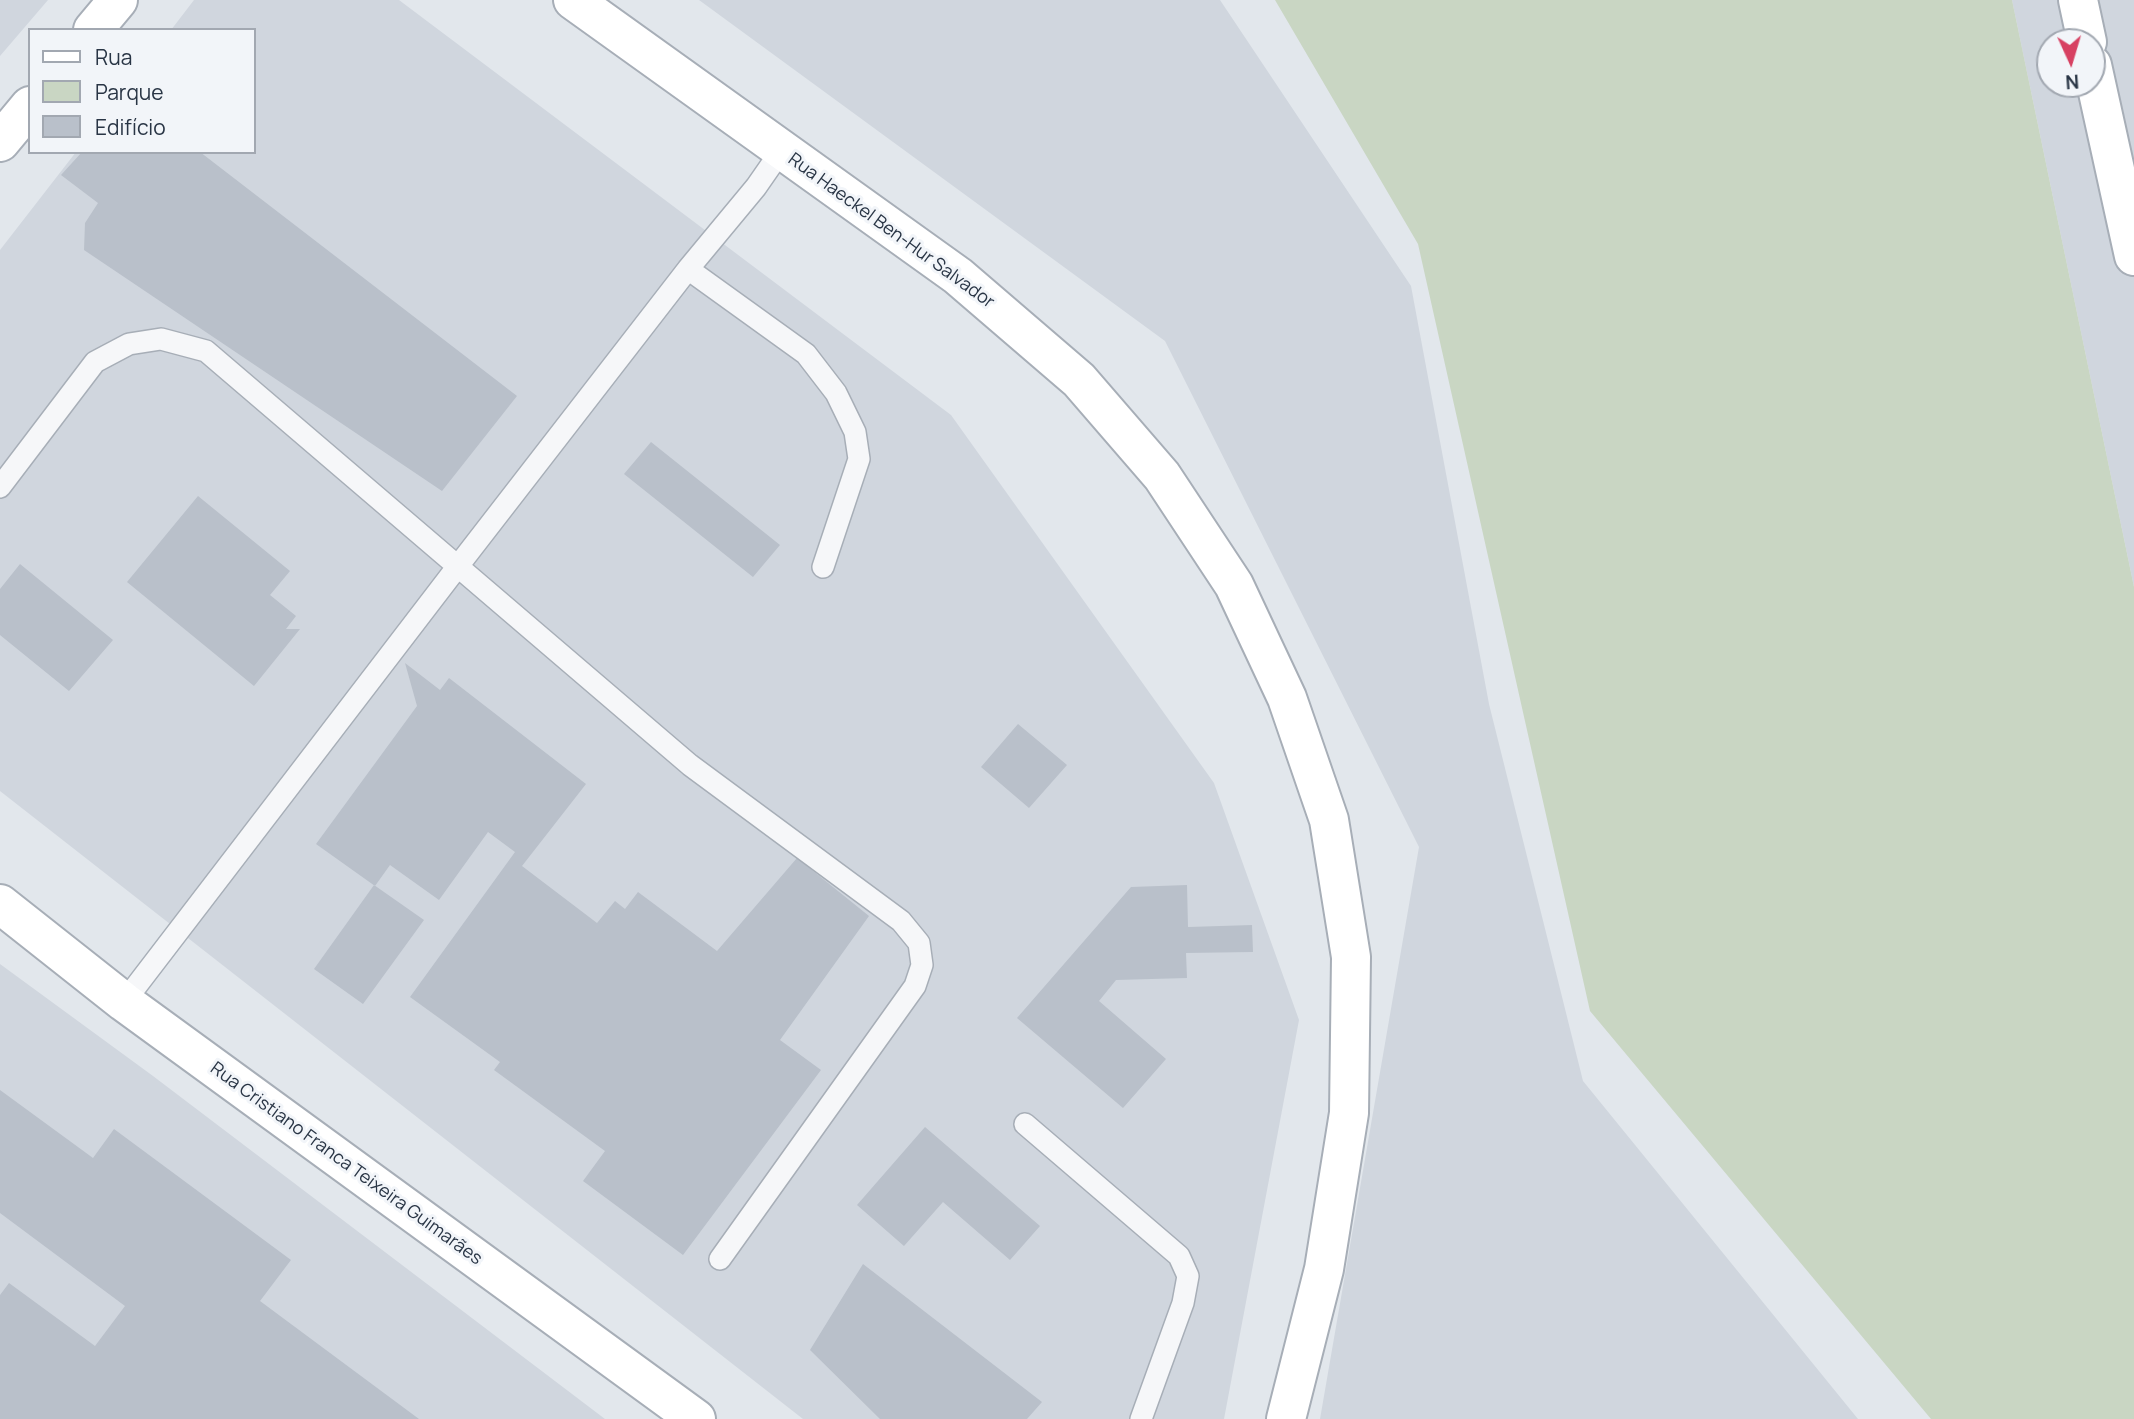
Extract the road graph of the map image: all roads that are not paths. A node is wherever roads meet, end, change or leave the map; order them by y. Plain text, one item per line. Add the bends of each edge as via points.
1 (118, 0) edge
2 (573, 0) edge
3 (2078, 0) edge
4 (95, 28) edge
5 (2084, 28) edge
6 (2099, 98) edge
7 (28, 108) edge
8 (0, 142) edge
9 (781, 151) junction
10 (2134, 256) edge
11 (688, 269) junction
12 (0, 487) edge
13 (458, 566) junction
14 (823, 567) dead end
15 (0, 904) edge
16 (124, 1002) junction
17 (1026, 1124) dead end
18 (720, 1259) dead end
19 (696, 1419) edge
20 (1141, 1419) edge
21 (1286, 1419) edge

1 - 4 street
2 - 9 street, Rua Haeckel Ben-Hur Salvador
3 - 5 street
6 - 10 street
7 - 8 street
9 - 11 lane
9 - 21 street, Rua Haeckel Ben-Hur Salvador via 958,276 1079,380 1162,476 1227,574 1287,698 1329,820 1351,957 1349,1113 1324,1269
11 - 13 lane
11 - 14 lane via 806,354 836,393 855,432 859,459
12 - 13 lane via 95,362 129,344 162,339 206,351
13 - 16 lane
13 - 18 lane via 690,765 901,921 919,943 922,965 915,986
15 - 16 street, Rua Cristiano Franca Teixeira Guimarães
16 - 19 street, Rua Cristiano Franca Teixeira Guimarães
17 - 20 lane via 1179,1256 1188,1276 1183,1303

